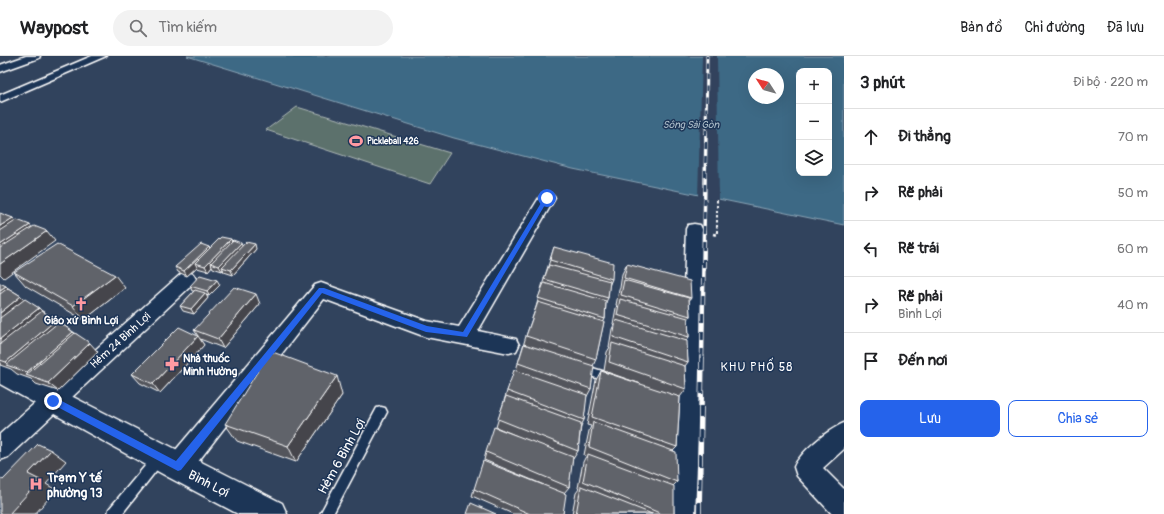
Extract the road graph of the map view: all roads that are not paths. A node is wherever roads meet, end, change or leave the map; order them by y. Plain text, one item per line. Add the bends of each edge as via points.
1 (35, 56) edge
2 (101, 56) edge
3 (0, 69) edge
4 (7, 84) dead end
5 (22, 90) junction
6 (0, 100) edge
7 (547, 198) dead end
8 (694, 229) dead end
9 (187, 279) dead end
10 (465, 335) junction
11 (513, 346) dead end
12 (576, 367) edge
13 (0, 371) edge
14 (621, 382) edge
15 (53, 401) junction
16 (381, 412) dead end
17 (844, 434) edge
18 (0, 449) edge
19 (169, 462) junction
20 (844, 508) edge
21 (114, 514) edge
22 (271, 514) edge
23 (326, 514) edge
24 (682, 514) edge

1 - 3 street
2 - 5 street
4 - 5 street
5 - 6 street
7 - 10 street
8 - 24 street via 693,320 684,402
9 - 15 street, Hẻm 24 Bình Lợi
10 - 11 street
10 - 19 street via 426,329 321,290
12 - 14 lane
13 - 15 street, Bình Lợi
15 - 18 street, Hẻm 24 Bình Lợi
15 - 19 street, Bình Lợi
16 - 23 lane, Hẻm 6 Bình Lợi
17 - 20 street via 806,467
19 - 21 lane
19 - 22 street, Bình Lợi

